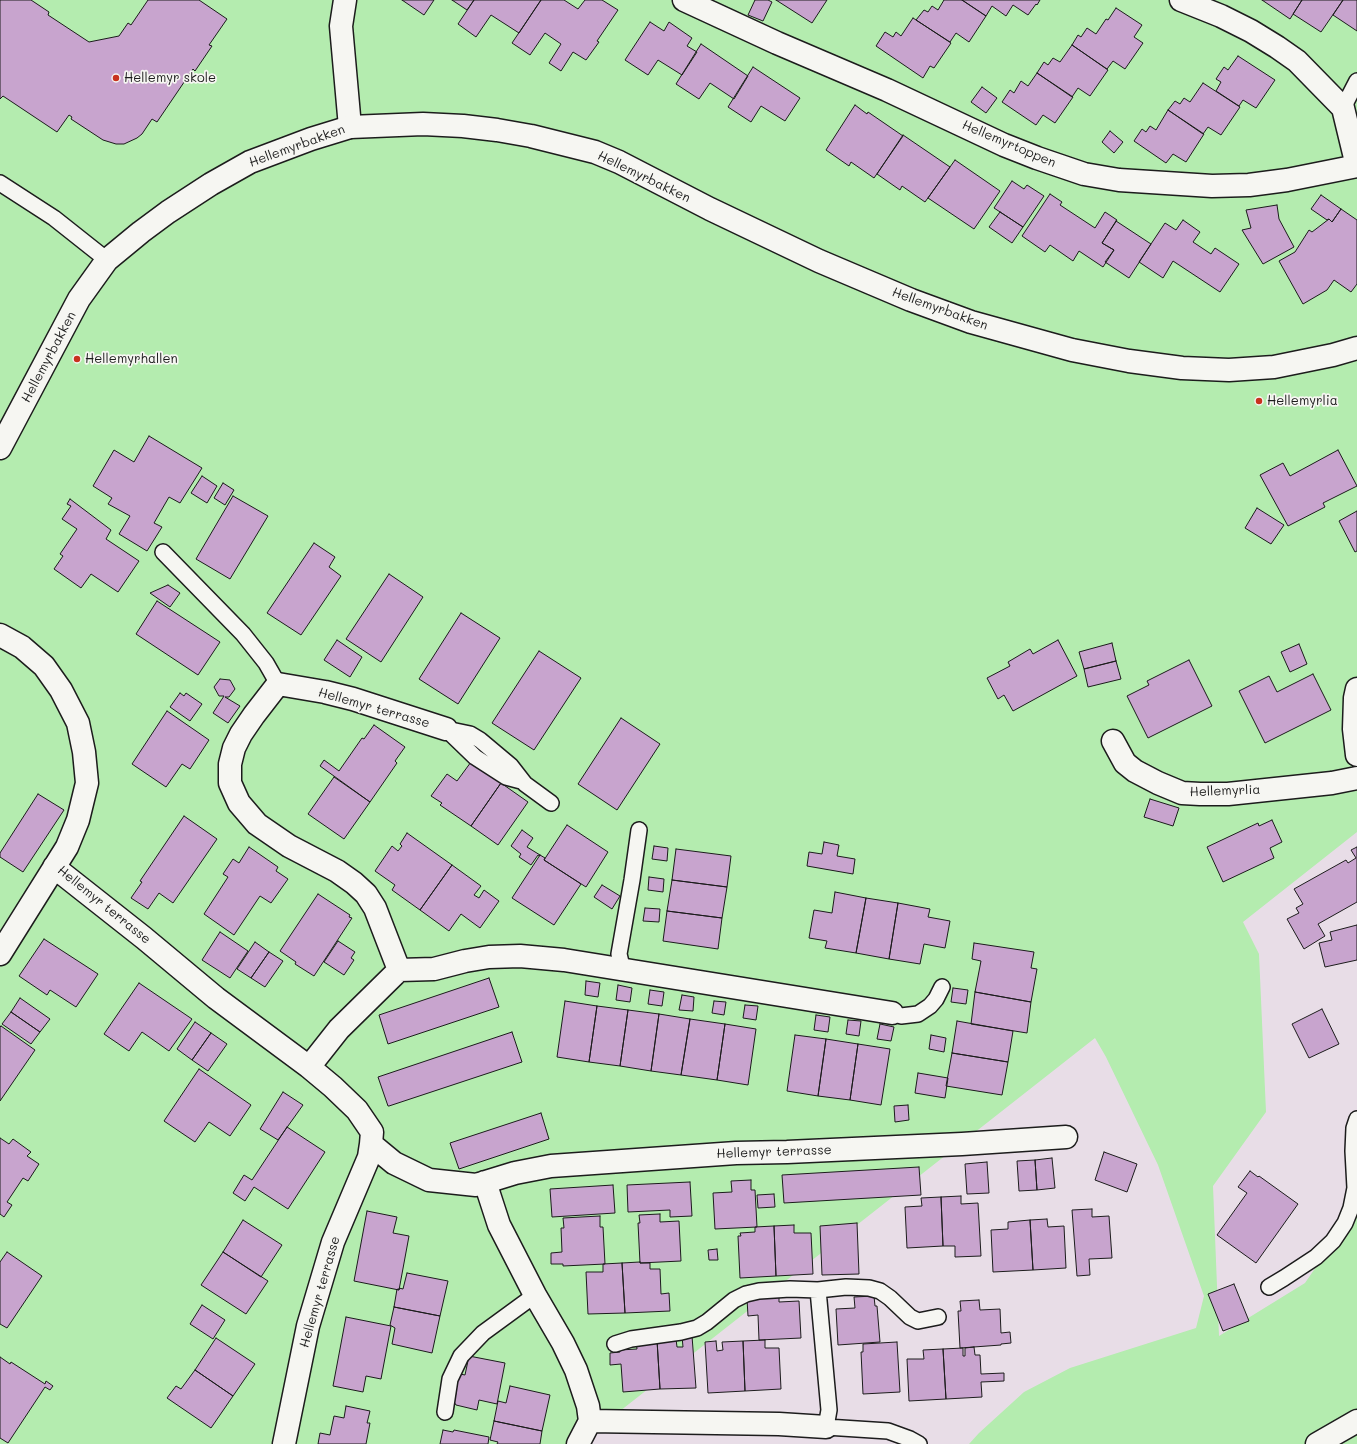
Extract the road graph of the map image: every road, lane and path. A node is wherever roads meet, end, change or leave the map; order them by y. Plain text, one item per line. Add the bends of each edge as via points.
1 (345, 0) edge
2 (684, 0) edge
3 (1181, 0) edge
4 (1357, 81) edge
5 (1343, 108) junction
6 (350, 127) junction
7 (1357, 166) edge
8 (0, 183) edge
9 (107, 260) junction
10 (1357, 348) edge
11 (0, 448) edge
12 (163, 552) dead end
13 (0, 635) edge
14 (278, 684) junction
15 (1357, 689) edge
16 (446, 729) joint
17 (1113, 741) dead end
18 (1357, 755) edge
19 (1357, 778) edge
20 (551, 803) dead end
21 (639, 830) dead end
22 (54, 867) junction
23 (0, 954) edge
24 (399, 970) junction
25 (623, 971) junction
26 (942, 987) dead end
27 (892, 1013) joint
28 (309, 1067) junction
29 (1357, 1119) edge
30 (1066, 1137) dead end
31 (372, 1144) junction
32 (484, 1182) junction
33 (1269, 1287) dead end
34 (818, 1290) junction
35 (535, 1295) junction
36 (938, 1316) dead end
37 (615, 1344) dead end
38 (445, 1412) dead end
39 (590, 1421) junction
40 (1357, 1421) edge
41 (826, 1427) junction
42 (284, 1444) edge
43 (578, 1444) edge
44 (919, 1444) edge
45 (1317, 1444) edge

1 - 6 main road via 341,26
2 - 7 main road, Hellemyrtoppen via 1004,145 1084,174 1119,180 1227,186 1287,180
3 - 5 main road via 1221,16 1277,47 1297,61
4 - 5 lane
5 - 7 main road
6 - 9 main road, Hellemyrbakken via 250,162 168,212
6 - 10 main road, Hellemyrbakken via 423,124 462,126 531,136 595,152 819,261 911,300 971,322 1072,350 1182,368 1229,370 1274,367
8 - 9 lane via 54,218
9 - 11 main road, Hellemyrbakken via 79,300
12 - 14 lane via 243,634
13 - 22 main road, Hellemyr terrasse via 22,647 44,666 61,690 78,723 87,783 78,820
14 - 16 main road, Hellemyr terrasse via 353,699
14 - 24 main road via 254,715 234,748 230,764 230,783 239,803 256,824 289,846 337,871 366,894 375,908
15 - 18 main road via 1354,729
16 - 20 lane via 475,757 506,777 521,781
17 - 19 main road, Hellemyrlia via 1126,763 1135,771 1182,792 1228,794
21 - 25 lane via 619,954
22 - 23 main road
22 - 28 main road, Hellemyr terrasse via 216,998
24 - 25 main road via 434,969 481,959 520,956 564,960
24 - 28 main road via 339,1029
25 - 27 main road
26 - 27 lane via 930,1006 918,1014 901,1016
28 - 31 main road, Hellemyr terrasse via 357,1110 372,1132
29 - 33 lane via 1353,1151 1356,1188 1345,1223 1333,1241 1316,1257
30 - 32 main road, Hellemyr terrasse via 736,1153 558,1165
31 - 32 main road, Hellemyr terrasse via 394,1163 429,1180 476,1185
31 - 42 main road, Hellemyr terrasse via 369,1157 333,1242 308,1326
32 - 35 main road via 499,1225
34 - 36 lane via 846,1287 880,1291 918,1321
34 - 37 lane via 790,1289 746,1294 697,1328 631,1338
34 - 41 lane via 829,1410
35 - 38 lane via 483,1333 461,1356 450,1379
35 - 39 main road via 576,1370 588,1406
39 - 41 main road
39 - 43 main road
40 - 45 main road
41 - 44 lane via 888,1432

